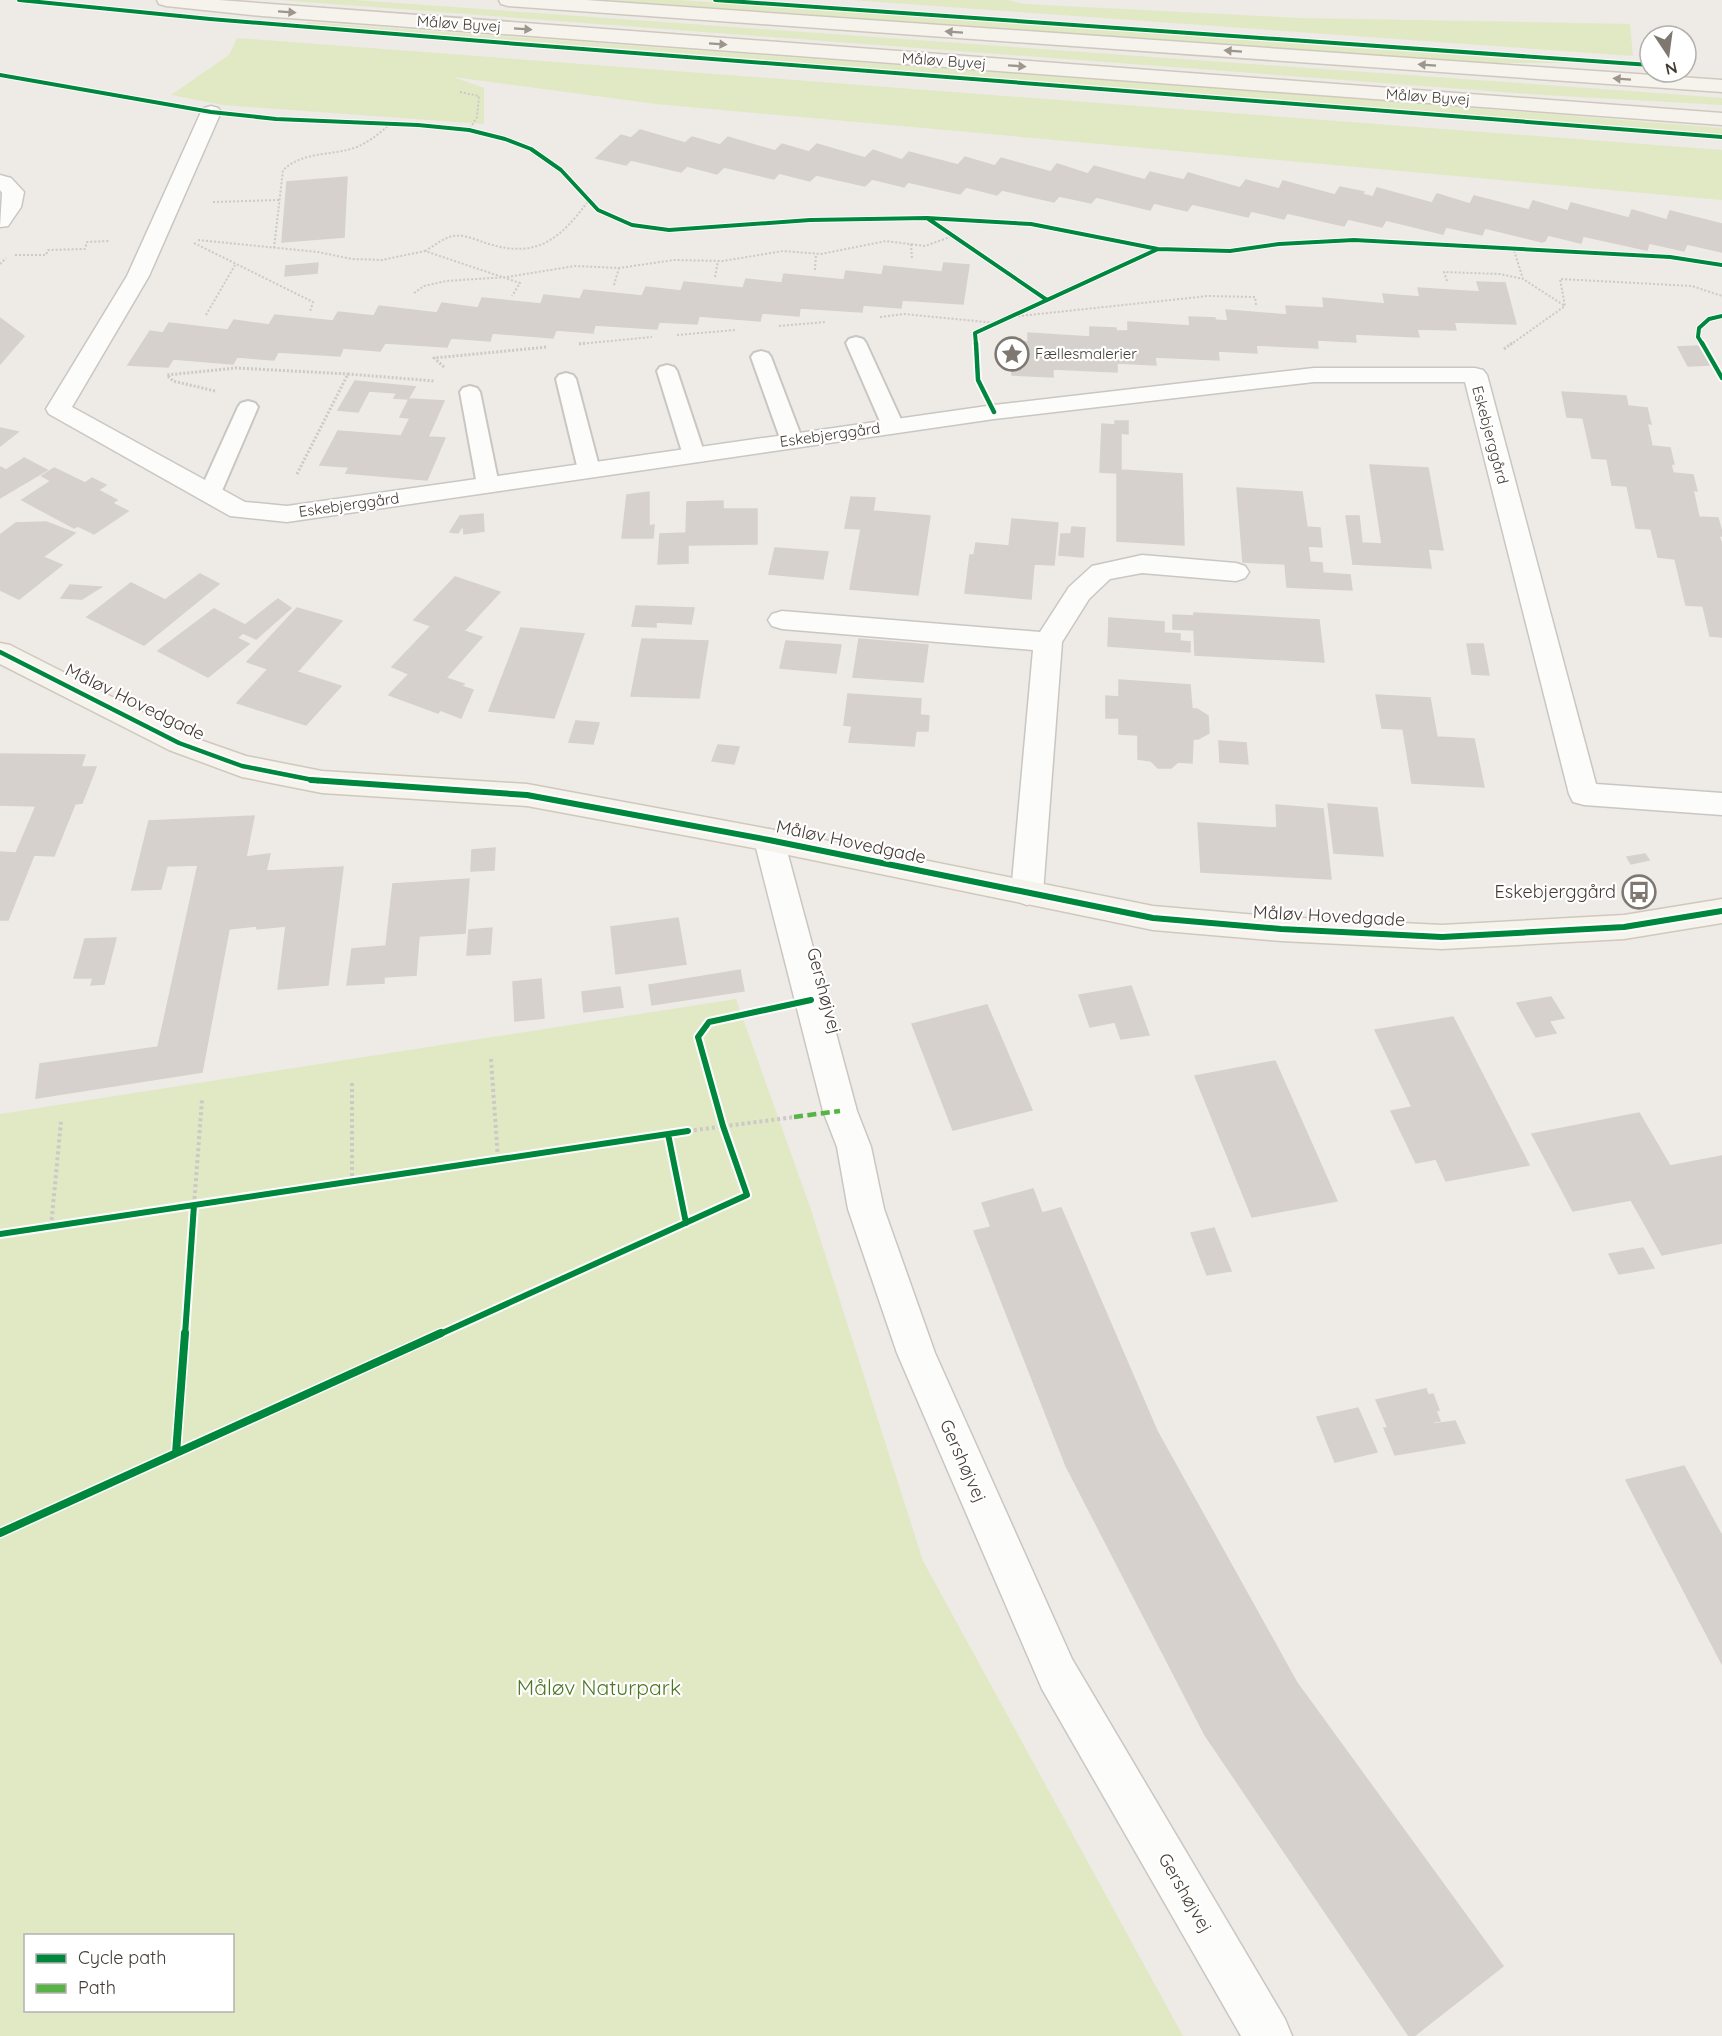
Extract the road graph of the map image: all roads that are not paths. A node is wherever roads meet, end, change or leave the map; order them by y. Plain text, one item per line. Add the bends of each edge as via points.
1 (166, 0) edge
2 (508, 0) edge
3 (1722, 86) edge
4 (211, 112) dead end
5 (1722, 119) edge
6 (0, 181) edge
7 (0, 221) edge
8 (856, 343) dead end
9 (761, 357) dead end
10 (667, 371) dead end
11 (566, 379) dead end
12 (465, 388) road end
13 (248, 407) dead end
14 (893, 426) junction
15 (792, 441) junction
16 (694, 455) junction
17 (589, 470) junction
18 (488, 485) junction
19 (210, 493) junction
20 (1236, 572) dead end
21 (782, 620) dead end
22 (1048, 642) junction
23 (0, 652) edge
24 (1722, 804) edge
25 (769, 840) junction
26 (1027, 893) junction
27 (1722, 911) edge
28 (1268, 2036) edge

1 -> 5 main road, Måløv Byvej
3 -> 2 main road, Måløv Byvej
4 - 19 street, Eskebjerggård via 138,276 58,409
6 - 7 street via 13,192 10,207
8 - 14 lane
9 - 15 lane
10 - 16 lane
11 - 17 lane
12 - 18 lane
13 - 19 lane
14 - 15 street, Eskebjerggård
14 - 24 street, Eskebjerggård via 1314,375 1475,375 1584,794
15 - 16 street, Eskebjerggård
16 - 17 street, Eskebjerggård
17 - 18 street, Eskebjerggård
18 - 19 street, Eskebjerggård via 287,514 239,510
20 - 22 street via 1142,564 1101,572 1079,593
21 - 22 street
22 - 26 street
23 - 25 main road, Måløv Hovedgade via 179,743 242,766 322,782 528,795
25 - 26 main road, Måløv Hovedgade
25 - 28 street, Gershøjvej via 840,1111 854,1147 866,1209 916,1353 1057,1674
26 - 27 main road, Måløv Hovedgade via 1153,918 1281,930 1442,938 1624,927

